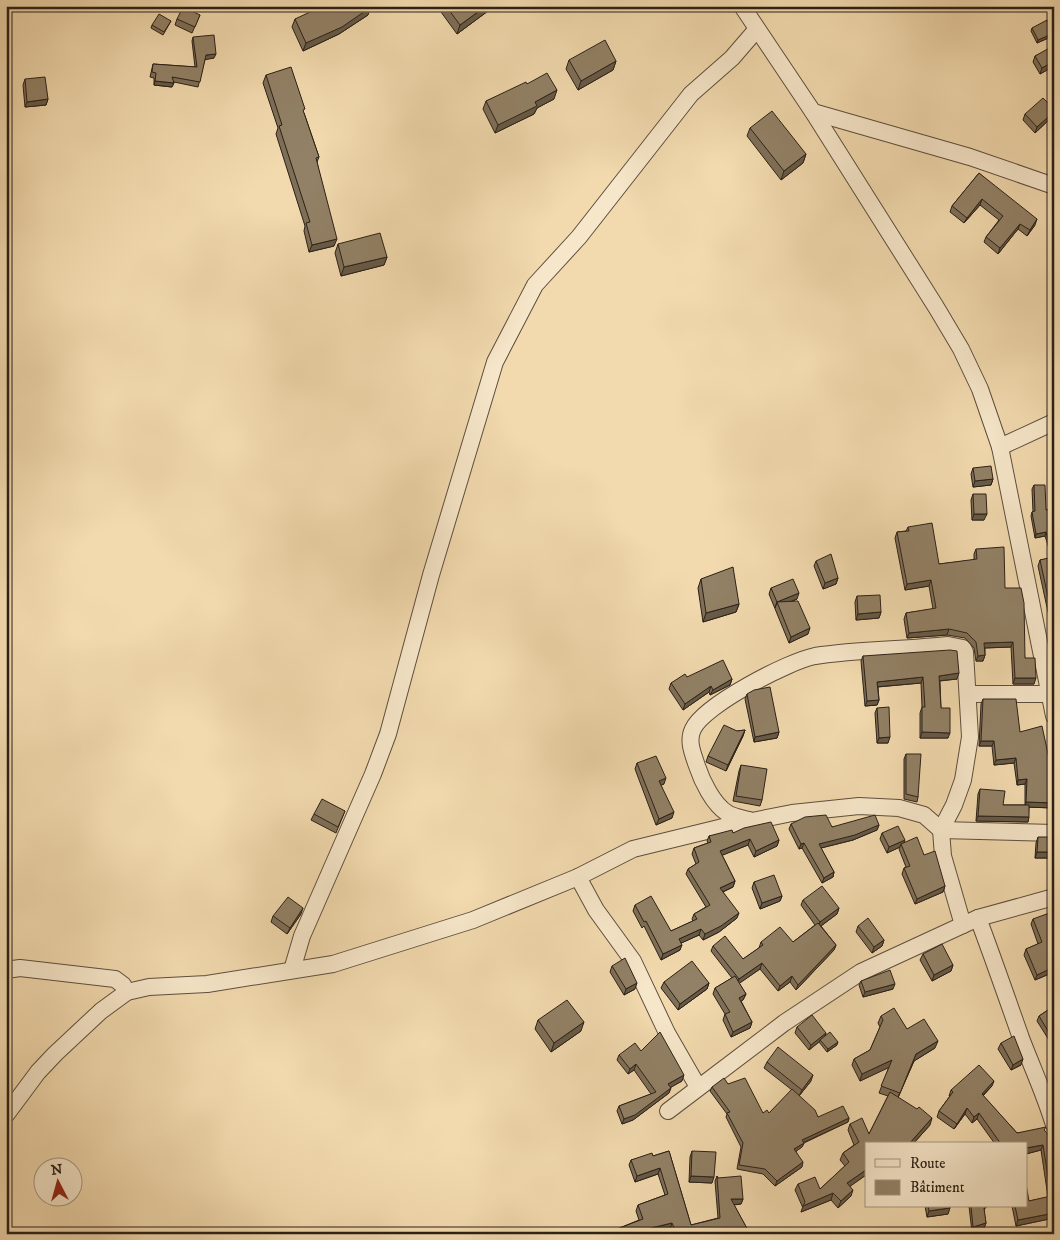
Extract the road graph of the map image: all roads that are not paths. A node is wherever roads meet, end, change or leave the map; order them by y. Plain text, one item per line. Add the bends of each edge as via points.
1 (742, 6) edge
2 (757, 29) junction
3 (813, 112) junction
4 (1054, 186) edge
5 (1054, 422) edge
6 (1000, 446) junction
7 (968, 694) junction
8 (1050, 694) junction
9 (1054, 716) edge
10 (752, 821) junction
11 (941, 830) junction
12 (1054, 833) edge
13 (578, 877) junction
14 (1054, 896) edge
15 (971, 922) junction
16 (6, 970) edge
17 (292, 970) junction
18 (127, 992) junction
19 (698, 1087) junction
20 (668, 1111) dead end
21 (6, 1115) edge
22 (1054, 1125) edge

1 - 2 street
2 - 3 street
2 - 17 street via 732,58 691,94 578,237 535,285 508,333 495,362 439,548 388,734 302,936
3 - 4 street via 970,157
3 - 6 street via 961,349 980,388
5 - 6 street
6 - 8 street
7 - 8 street
7 - 10 street via 965,652 958,646 948,645 814,656 784,667 726,699 706,712 693,728 691,748 716,802 728,814
7 - 11 street via 970,737 963,780
8 - 9 street
10 - 11 street via 859,806 900,808 924,815
10 - 13 street via 634,849
11 - 12 street
11 - 15 street via 943,856
13 - 17 street via 473,920 333,964
13 - 19 street via 596,910 633,961
14 - 15 street
15 - 19 street via 861,972 784,1023
15 - 22 street via 1008,994
16 - 18 street via 38,970 115,979
17 - 18 street via 207,984 149,987
18 - 21 street via 101,1010 66,1043 38,1072
19 - 20 street

